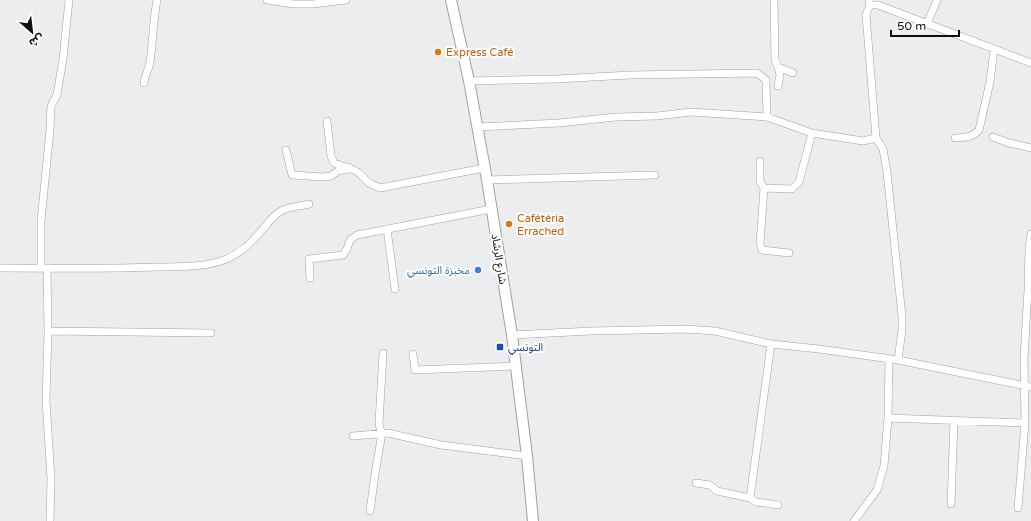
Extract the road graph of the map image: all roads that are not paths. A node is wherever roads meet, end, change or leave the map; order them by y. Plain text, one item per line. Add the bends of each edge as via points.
1 (69, 0) edge
2 (157, 0) edge
3 (267, 0) edge
4 (346, 0) edge
5 (451, 0) edge
6 (774, 0) edge
7 (937, 0) edge
8 (869, 2) edge
9 (927, 24) junction
10 (994, 50) junction
11 (1031, 63) edge
12 (778, 67) junction
13 (793, 73) dead end
14 (469, 81) junction
15 (144, 83) dead end
16 (778, 86) dead end
17 (767, 117) junction
18 (327, 121) dead end
19 (478, 127) junction
20 (812, 133) junction
21 (993, 137) dead end
22 (876, 138) junction
23 (955, 138) dead end
24 (1031, 148) edge
25 (286, 150) dead end
26 (760, 161) dead end
27 (350, 168) junction
28 (484, 168) junction
29 (655, 175) dead end
30 (487, 180) junction
31 (764, 188) junction
32 (309, 204) dead end
33 (491, 209) junction
34 (387, 229) junction
35 (1031, 234) edge
36 (789, 253) dead end
37 (0, 268) edge
38 (44, 268) junction
39 (310, 278) dead end
40 (395, 289) dead end
41 (48, 331) junction
42 (211, 333) dead end
43 (512, 335) junction
44 (771, 344) junction
45 (382, 353) dead end
46 (413, 354) dead end
47 (889, 360) junction
48 (898, 360) junction
49 (516, 366) junction
50 (1028, 386) edge
51 (888, 418) junction
52 (954, 420) junction
53 (1025, 423) junction
54 (381, 433) junction
55 (353, 436) dead end
56 (527, 456) junction
57 (696, 483) dead end
58 (750, 498) junction
59 (951, 504) dead end
60 (778, 505) dead end
61 (1018, 508) dead end
62 (370, 511) dead end
63 (50, 521) edge
64 (533, 521) edge
65 (854, 521) edge

1 - 38 street via 58,95 51,106 41,222
2 - 15 street via 150,64
3 - 4 street via 313,4
5 - 14 street, شارع الرشاد
6 - 12 street via 775,60
7 - 9 street
8 - 9 street
8 - 22 street via 866,15
9 - 10 street
10 - 11 street
10 - 23 street via 979,130 975,135
12 - 13 street
12 - 16 street
14 - 17 street via 757,73 766,80
14 - 19 street, شارع الرشاد
17 - 19 street via 691,112
17 - 20 street
18 - 27 street via 334,163
19 - 28 street, شارع الرشاد
20 - 22 street via 863,141
20 - 31 street via 799,182 792,189
21 - 24 street
22 - 48 street via 883,149 887,172 899,280 902,330
25 - 27 street via 292,175 323,177
26 - 31 street via 760,182
27 - 28 street via 380,188
28 - 30 street, شارع الرشاد
29 - 30 street
30 - 33 street, شارع الرشاد
31 - 36 street via 760,243 762,250
32 - 38 street via 283,210 274,216 243,250 219,262 142,268
33 - 34 street
33 - 43 street, شارع الرشاد
34 - 39 street via 357,235 350,240 343,255 309,259
34 - 40 street
35 - 50 street via 1024,358
37 - 38 street
38 - 41 street
41 - 42 street
41 - 63 street via 46,400 51,479
43 - 44 street via 685,329 715,331
43 - 49 street, شارع الرشاد
44 - 47 street
44 - 58 street
45 - 54 street via 379,422
46 - 49 street via 416,370
47 - 48 street
47 - 51 street
48 - 50 street
49 - 56 street, شارع الرشاد
50 - 53 street
51 - 52 street
51 - 65 street via 884,466 877,490
52 - 53 street
52 - 59 street
53 - 61 street
54 - 55 street
54 - 56 street via 441,445
54 - 62 street
56 - 64 street, شارع الرشاد
57 - 58 street via 710,485 717,491
58 - 60 street via 756,502

